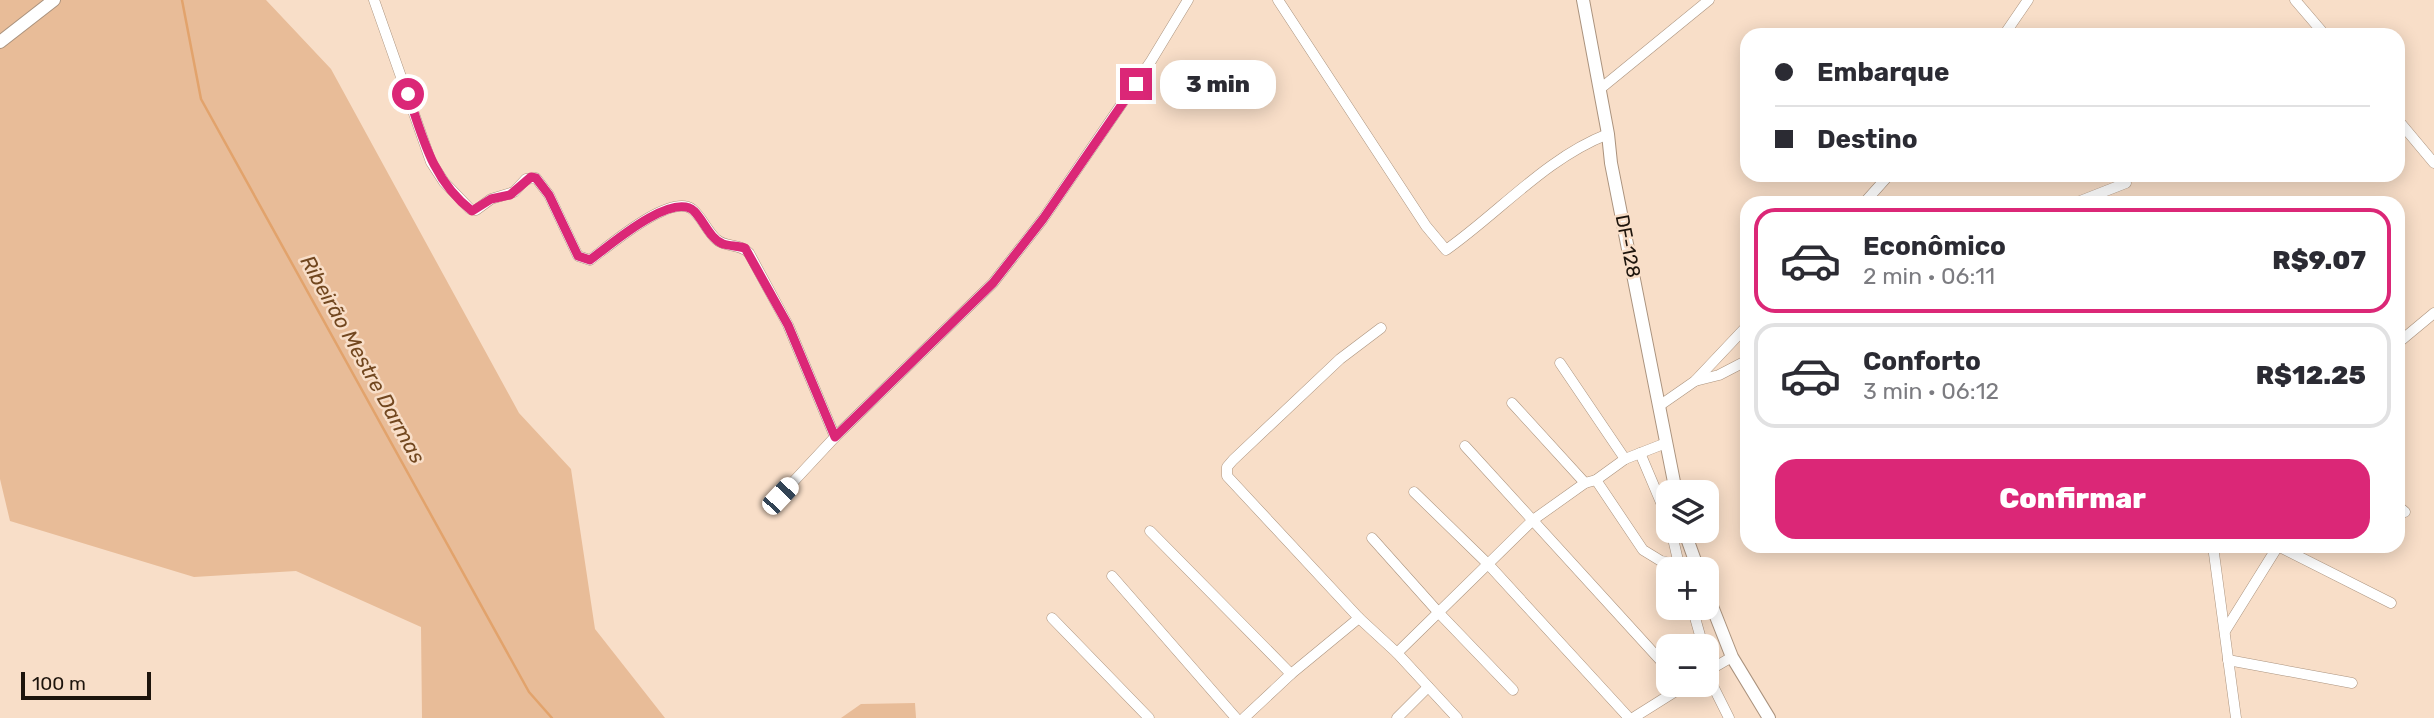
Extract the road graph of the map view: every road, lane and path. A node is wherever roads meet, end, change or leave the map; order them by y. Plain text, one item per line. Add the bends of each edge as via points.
1 (54, 0) edge
2 (374, 0) edge
3 (1188, 0) edge
4 (1278, 0) edge
5 (1583, 0) edge
6 (1709, 0) edge
7 (2028, 0) edge
8 (2295, 0) edge
9 (2009, 28) edge
10 (2319, 28) edge
11 (0, 42) edge
12 (1600, 89) junction
13 (2405, 128) edge
14 (1608, 134) junction
15 (2434, 163) edge
16 (1883, 182) edge
17 (2126, 183) dead end
18 (1870, 196) edge
19 (2093, 196) edge
20 (2434, 313) edge
21 (1381, 328) dead end
22 (1740, 333) edge
23 (2405, 337) edge
24 (1560, 363) dead end
25 (1740, 363) edge
26 (1696, 381) junction
27 (1512, 403) dead end
28 (1659, 406) junction
29 (835, 437) junction
30 (1666, 443) junction
31 (1465, 446) dead end
32 (1640, 453) junction
33 (1625, 459) junction
34 (1674, 480) edge
35 (1590, 481) junction
36 (1656, 491) edge
37 (1414, 492) dead end
38 (780, 496) dead end
39 (1534, 520) junction
40 (1150, 531) dead end
41 (1373, 538) dead end
42 (2214, 553) edge
43 (2274, 553) edge
44 (2292, 553) edge
45 (1656, 558) edge
46 (1488, 564) junction
47 (1112, 576) dead end
48 (2391, 603) dead end
49 (1439, 612) junction
50 (1052, 618) dead end
51 (1359, 618) junction
52 (1717, 620) edge
53 (2224, 632) junction
54 (1397, 653) junction
55 (1656, 655) edge
56 (1732, 657) junction
57 (2228, 660) junction
58 (1719, 664) edge
59 (1291, 674) junction
60 (2352, 683) dead end
61 (1428, 687) junction
62 (1513, 690) dead end
63 (1666, 697) edge
64 (1718, 697) edge
65 (1149, 718) edge
66 (1236, 718) edge
67 (1244, 718) edge
68 (1397, 718) edge
69 (1457, 718) edge
70 (1631, 718) edge
71 (1729, 718) edge
72 (1769, 718) edge
73 (2236, 718) edge

1 - 11 main road
2 - 29 street via 430,162 470,209 510,195 526,179 536,178 578,256 590,260 652,215 684,206 692,209 715,239 749,253 788,325
3 - 29 street via 1152,61 993,283
4 - 14 street via 1446,250 1554,164
5 - 12 main road, DF-128 / DF-128
6 - 12 street
7 - 9 street
8 - 10 street
12 - 14 main road, DF-128 / DF-128
13 - 15 street
14 - 28 main road, DF-128 / DF-128
16 - 18 street
17 - 19 street
20 - 23 street
21 - 51 street via 1340,359 1227,467 1227,476
22 - 26 street
24 - 33 street
25 - 26 street
26 - 28 street
27 - 35 street
28 - 30 main road, DF-128 / DF-128
29 - 38 street
30 - 32 street
30 - 34 main road, DF-128 / DF-128
31 - 39 street
32 - 33 street
32 - 36 street
33 - 35 street
35 - 39 street
35 - 45 street via 1643,550
37 - 46 street
39 - 46 street
39 - 55 street
40 - 59 street
41 - 49 street
42 - 53 street
43 - 53 street
44 - 48 street
46 - 49 street
46 - 70 street
47 - 66 street
49 - 54 street
49 - 62 street
50 - 65 street
51 - 54 street
51 - 59 street
52 - 56 main road
53 - 57 street
54 - 61 street
56 - 58 street
56 - 72 main road
57 - 60 street
57 - 73 street
59 - 67 street
61 - 68 street
61 - 69 street
63 - 70 street
64 - 71 street

